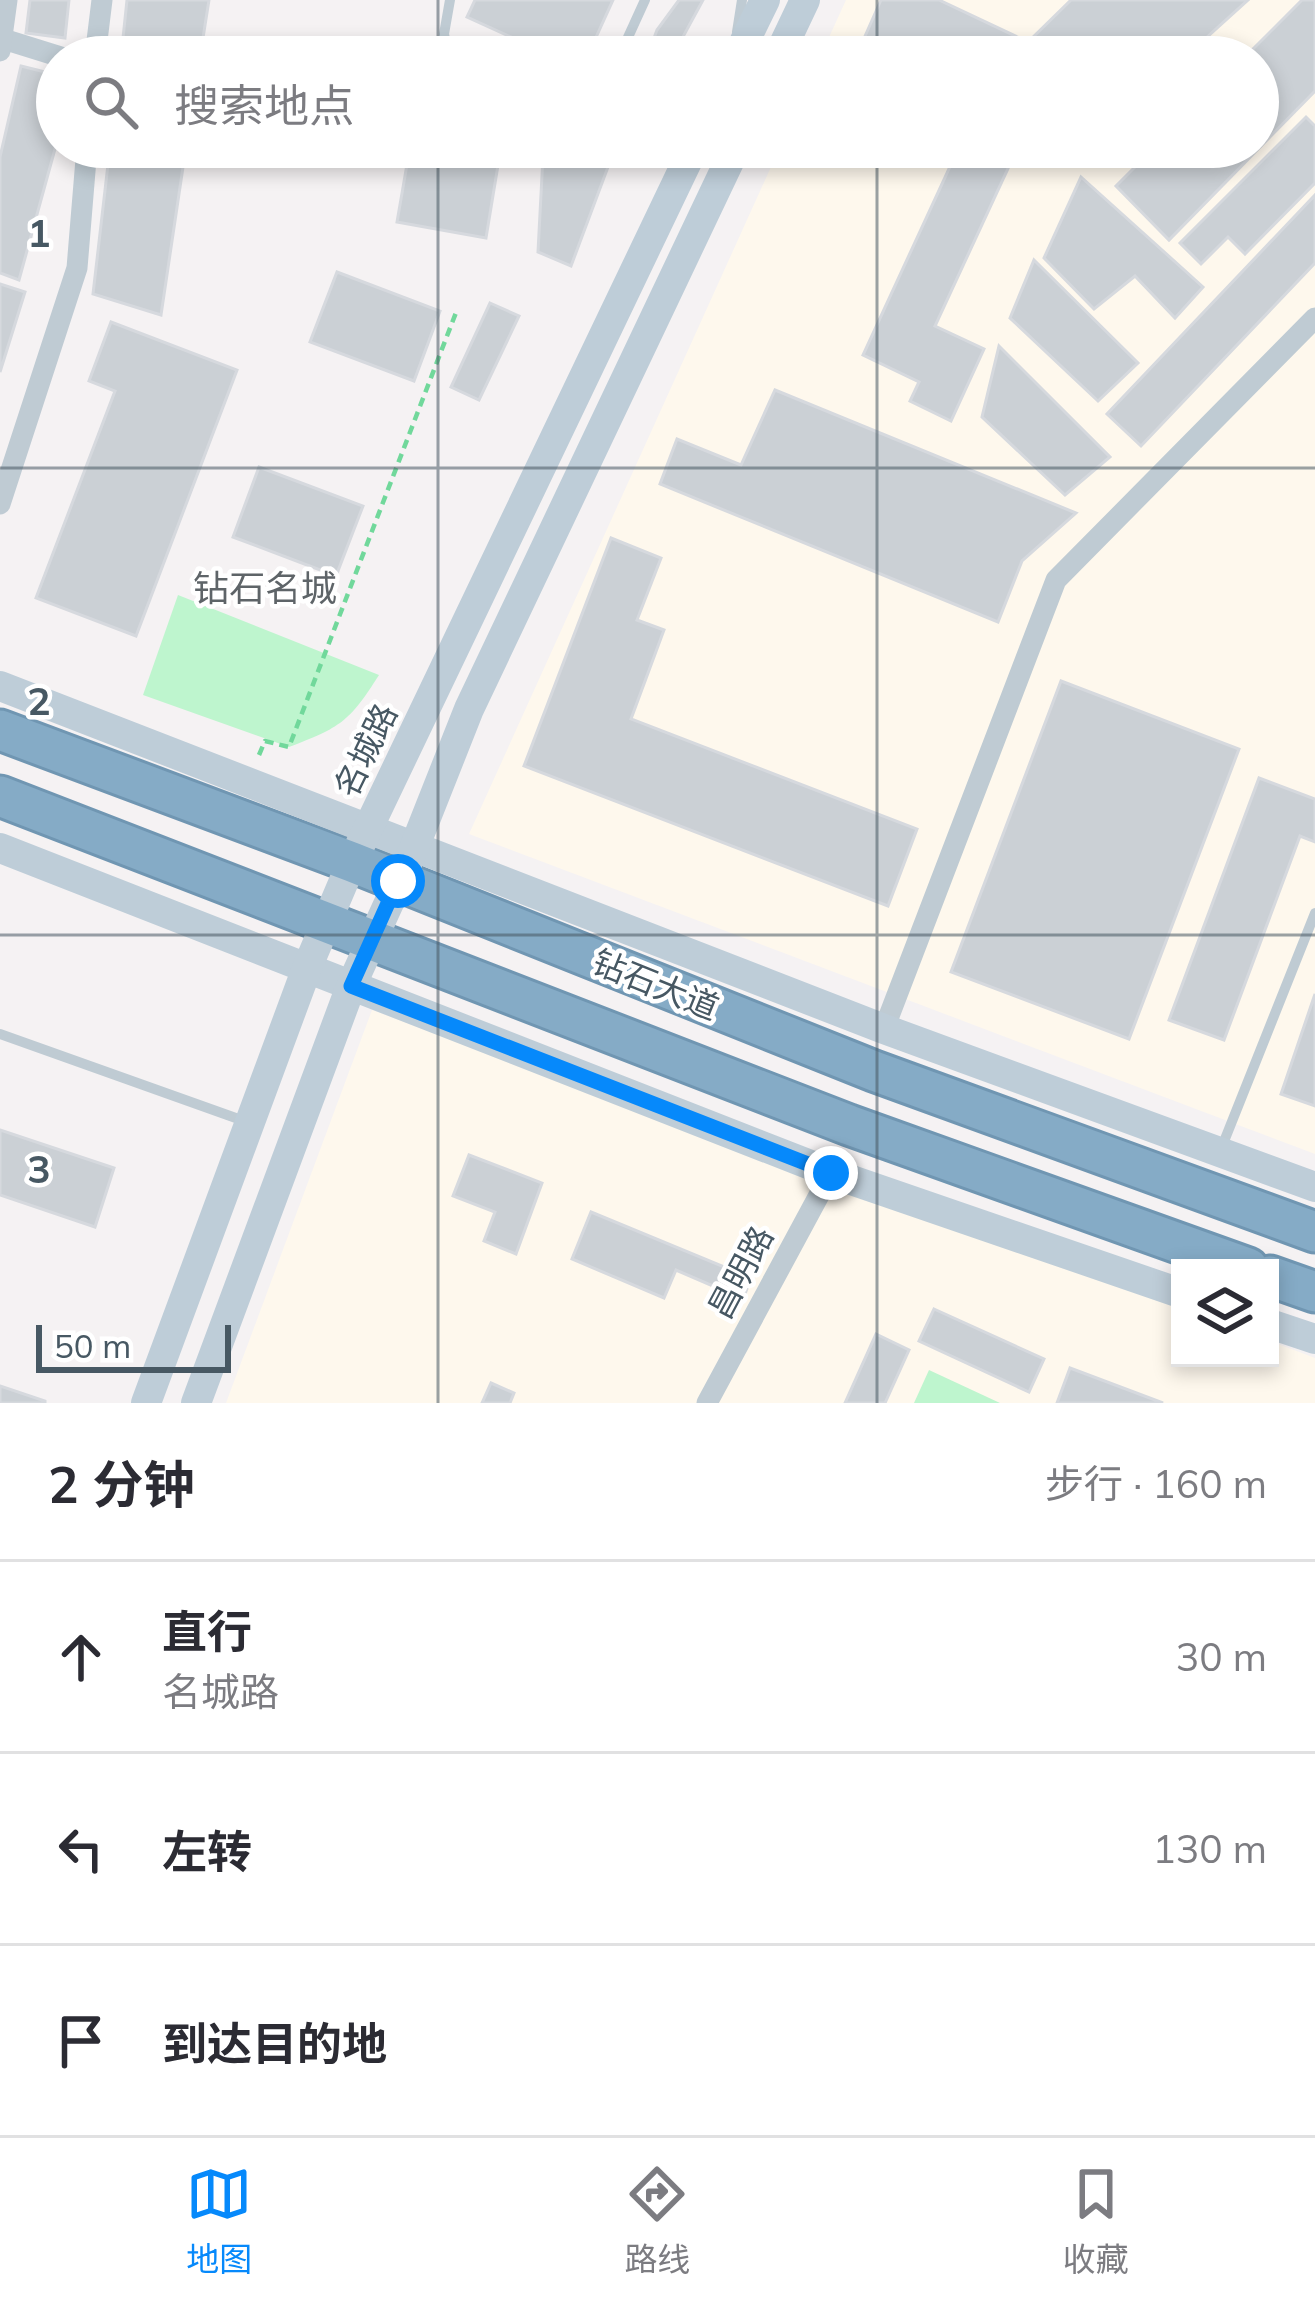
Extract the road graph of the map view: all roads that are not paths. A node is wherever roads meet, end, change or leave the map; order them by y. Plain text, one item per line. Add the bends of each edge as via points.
1 (7, 0) edge
2 (102, 0) edge
3 (450, 0) edge
4 (645, 0) edge
5 (742, 0) edge
6 (765, 0) edge
7 (805, 0) edge
8 (98, 36) edge
9 (444, 36) edge
10 (629, 36) edge
11 (738, 36) edge
12 (746, 36) edge
13 (788, 36) edge
14 (1, 43) edge
15 (36, 51) edge
16 (85, 168) edge
17 (684, 168) edge
18 (726, 168) edge
19 (1315, 318) edge
20 (0, 505) edge
21 (0, 686) edge
22 (0, 730) edge
23 (0, 796) edge
24 (359, 845) junction
25 (0, 848) edge
26 (406, 865) junction
27 (1315, 913) edge
28 (326, 924) junction
29 (372, 940) junction
30 (307, 968) junction
31 (351, 986) junction
32 (884, 1029) junction
33 (0, 1034) edge
34 (874, 1071) junction
35 (250, 1123) junction
36 (849, 1125) junction
37 (1234, 1157) junction
38 (831, 1173) junction
39 (1315, 1187) edge
40 (1315, 1205) edge
41 (1315, 1232) edge
42 (1223, 1259) edge
43 (1279, 1279) edge
44 (1171, 1290) edge
45 (1315, 1292) edge
46 (1279, 1327) edge
47 (1315, 1339) edge
48 (146, 1403) edge
49 (196, 1403) edge
50 (707, 1403) edge

1 - 14 street
2 - 8 street
3 - 9 lane
4 - 10 lane
5 - 11 lane
6 - 12 street
7 - 13 street
14 - 15 street
16 - 20 street via 77,268
17 - 24 street, 名城路
18 - 26 street via 470,709
19 - 32 street via 1056,580
21 - 24 street via 249,783
22 - 24 highway, 钻石大道
23 - 28 highway, 钻石大道
24 - 26 highway, 钻石大道
24 - 28 street, 名城路
25 - 30 street
26 - 29 street
26 - 32 street
26 - 34 highway, 钻石大道
27 - 37 lane
28 - 29 highway, 钻石大道
28 - 30 street, 名城路
29 - 31 street
29 - 36 highway, 钻石大道
30 - 31 street
30 - 35 street, 名城路
31 - 38 street
31 - 49 street
32 - 34 street
32 - 37 street
33 - 35 lane
34 - 41 highway, 钻石大道
35 - 48 street, 名城路
36 - 38 street
36 - 42 highway, 钻石大道
37 - 39 street
37 - 40 street
38 - 44 street
38 - 50 street, 昌明路
43 - 45 highway
46 - 47 street

